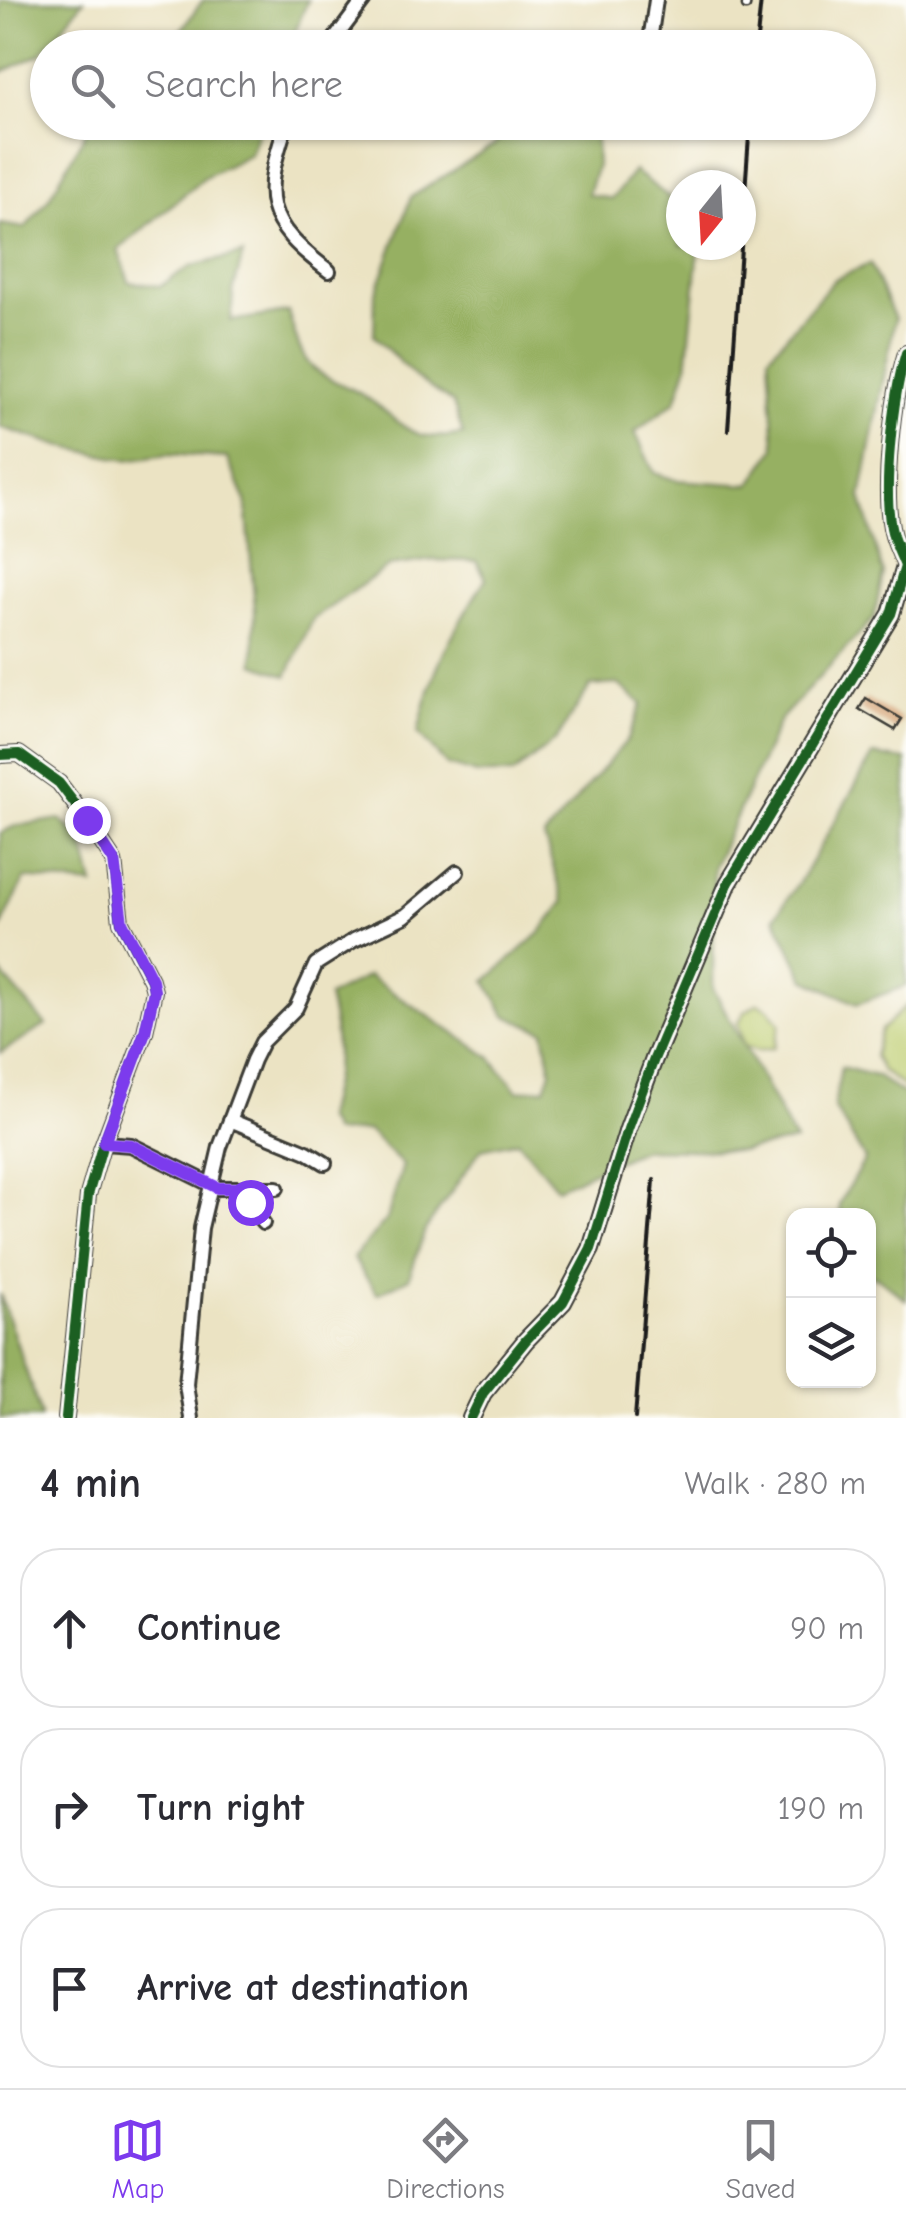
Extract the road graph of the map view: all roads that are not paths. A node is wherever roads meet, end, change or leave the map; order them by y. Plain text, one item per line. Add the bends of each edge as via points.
1 (364, 0) edge
2 (656, 0) edge
3 (342, 30) edge
4 (652, 30) edge
5 (282, 140) edge
6 (329, 272) dead end
7 (906, 353) edge
8 (906, 564) edge
9 (0, 754) edge
10 (458, 872) dead end
11 (230, 1120) junction
12 (104, 1143) junction
13 (325, 1162) dead end
14 (210, 1183) junction
15 (247, 1188) junction
16 (277, 1188) dead end
17 (264, 1223) dead end
18 (66, 1418) edge
19 (191, 1418) edge
20 (471, 1418) edge

1 - 3 street
2 - 4 street
5 - 6 street via 269,186 274,208 299,248
7 - 8 street via 889,492 892,533
8 - 20 street via 877,639 728,884 654,1059 591,1249 564,1302 526,1340
9 - 12 street via 18,754 60,783 87,820 114,861 122,922 152,980 151,1012
10 - 11 street via 405,916 316,964 296,1008 262,1042
11 - 13 street
11 - 14 street
12 - 14 street via 131,1145
12 - 18 street via 85,1214
14 - 15 street
14 - 19 street via 186,1384
15 - 16 street
15 - 17 street

